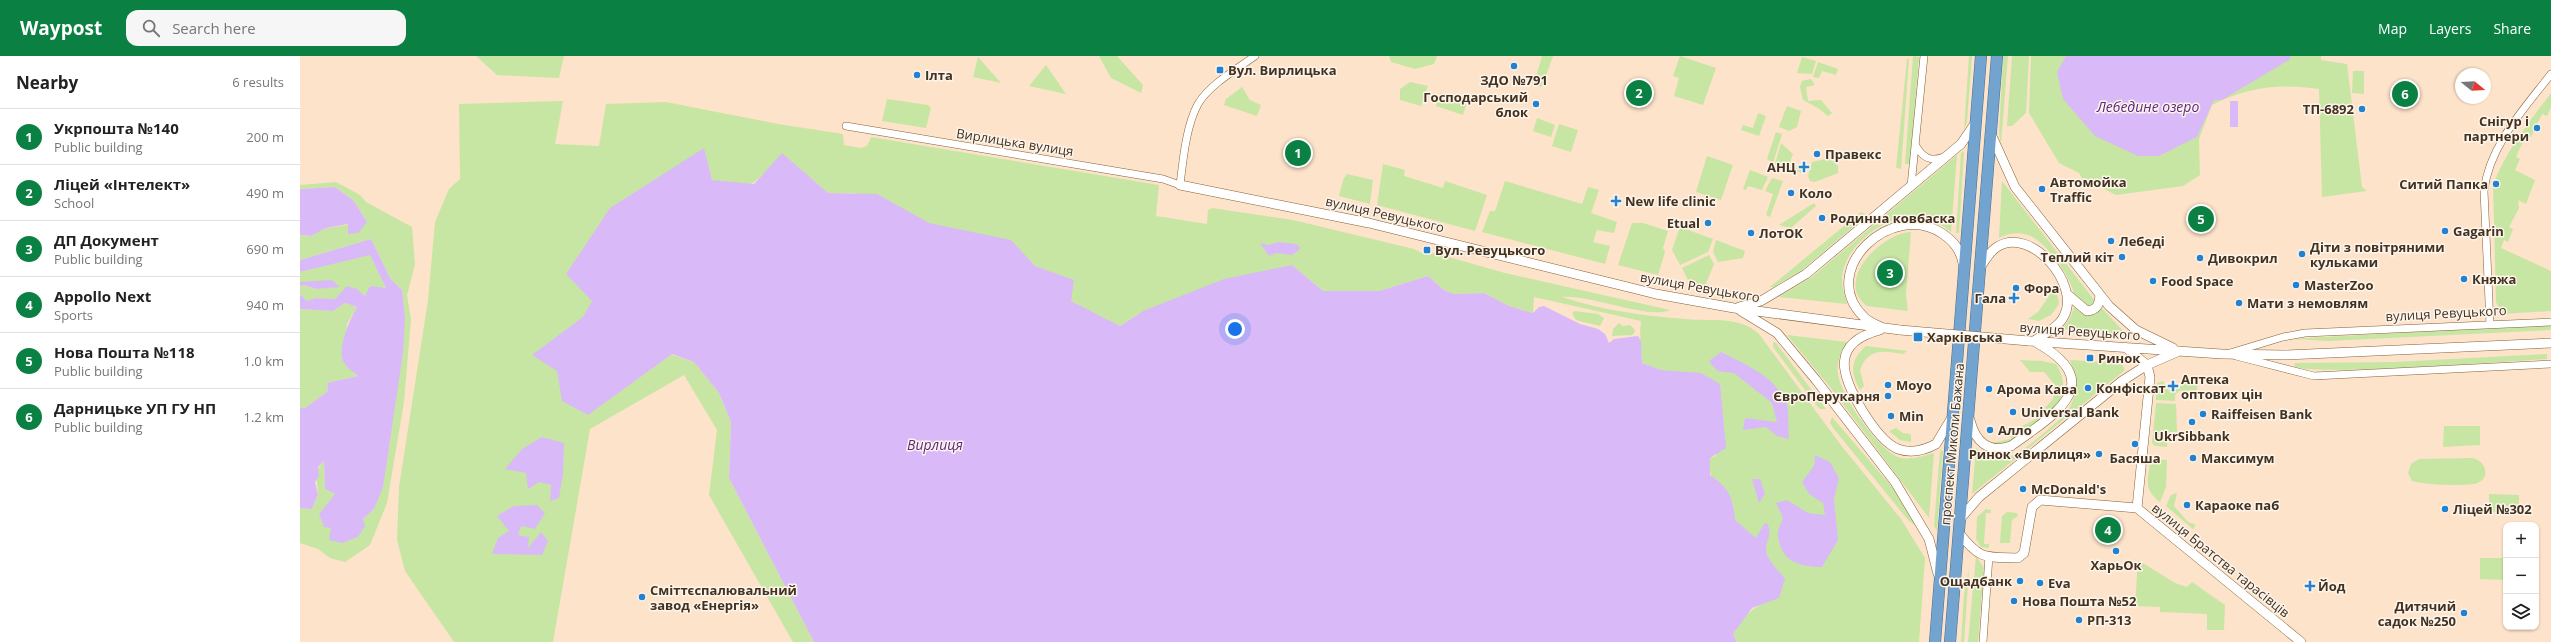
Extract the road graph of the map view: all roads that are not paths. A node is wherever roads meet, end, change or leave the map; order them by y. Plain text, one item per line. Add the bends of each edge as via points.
1 (1255, 56) edge
2 (1924, 56) edge
3 (1981, 56) edge
4 (1997, 56) edge
5 (2551, 74) edge
6 (1976, 122) junction
7 (846, 126) dead end
8 (1991, 134) junction
9 (1916, 146) junction
10 (1948, 156) junction
11 (1180, 185) junction
12 (1911, 186) junction
13 (1964, 268) junction
14 (1980, 269) junction
15 (2068, 295) junction
16 (2100, 295) junction
17 (1734, 308) junction
18 (2551, 322) edge
19 (2490, 324) junction
20 (1884, 329) junction
21 (2032, 341) junction
22 (2551, 343) edge
23 (2124, 347) junction
24 (2179, 351) junction
25 (2226, 354) junction
26 (2551, 364) edge
27 (2147, 365) junction
28 (1953, 414) junction
29 (1969, 416) junction
30 (2137, 508) junction
31 (1960, 519) junction
32 (1959, 533) junction
33 (1989, 556) junction
34 (1939, 580) junction
35 (1934, 642) edge
36 (1950, 642) edge
37 (1982, 642) edge
38 (2301, 642) edge

1 - 11 street via 1208,92 1198,103 1192,120
2 - 9 street
3 - 6 highway, проспект Миколи Бажана
4 - 8 highway, проспект Миколи Бажана
5 - 19 street via 2504,137 2486,173 2484,191
6 - 10 street via 1966,138
6 - 13 highway, проспект Миколи Бажана
7 - 11 street, Вирлицька вулиця via 1163,179
8 - 14 highway, проспект Миколи Бажана
8 - 16 street via 2015,187
9 - 10 street via 1923,156 1931,159
9 - 12 street
10 - 12 street
11 - 17 street, вулиця Ревуцького via 1364,221 1603,282
12 - 17 street via 1806,274 1761,301
13 - 20 street via 1958,248 1950,239 1929,226 1913,223 1899,225 1876,238 1862,250 1852,264 1848,288 1853,302 1863,316
13 - 28 highway, проспект Миколи Бажана
14 - 15 street via 1987,256 2000,245 2026,244 2042,254 2059,274
14 - 29 highway, проспект Миколи Бажана
15 - 16 street via 2087,311 2093,311 2099,305
15 - 21 street via 2064,317
16 - 24 street via 2127,324
17 - 20 street, вулиця Ревуцького
17 - 34 street via 1777,333 1895,482 1922,526 1934,554
18 - 19 street, вулиця Ревуцького
19 - 25 street, вулиця Ревуцького via 2305,333
20 - 21 street, вулиця Ревуцького, bridge
20 - 28 street via 1861,336 1845,358 1846,382 1868,420 1892,445 1912,452 1936,444 1946,431
21 - 23 street, вулиця Ревуцького
21 - 29 street via 2052,351 2065,363 2069,372 2071,389 2060,410 2011,446 2003,449 1988,447 1980,442 1973,432
22 - 25 street, вулиця Ревуцького via 2284,355
23 - 24 street, вулиця Ревуцького
23 - 27 street
24 - 25 street, вулиця Ревуцького
24 - 27 street
25 - 26 street, вулиця Ревуцького via 2314,376
27 - 30 street, вулиця Братства тарасівців via 2150,384
27 - 31 street via 2122,381 1979,497
28 - 34 highway, проспект Миколи Бажана
29 - 31 highway, проспект Миколи Бажана
30 - 33 street, вулиця Братства тарасівців via 2040,500 2032,507 2024,553 2018,558
30 - 38 street, вулиця Братства тарасівців
31 - 32 highway, проспект Миколи Бажана
32 - 33 street, вулиця Братства тарасівців via 1973,551 1980,556
32 - 36 highway, проспект Миколи Бажана
33 - 37 street
34 - 35 highway, проспект Миколи Бажана

